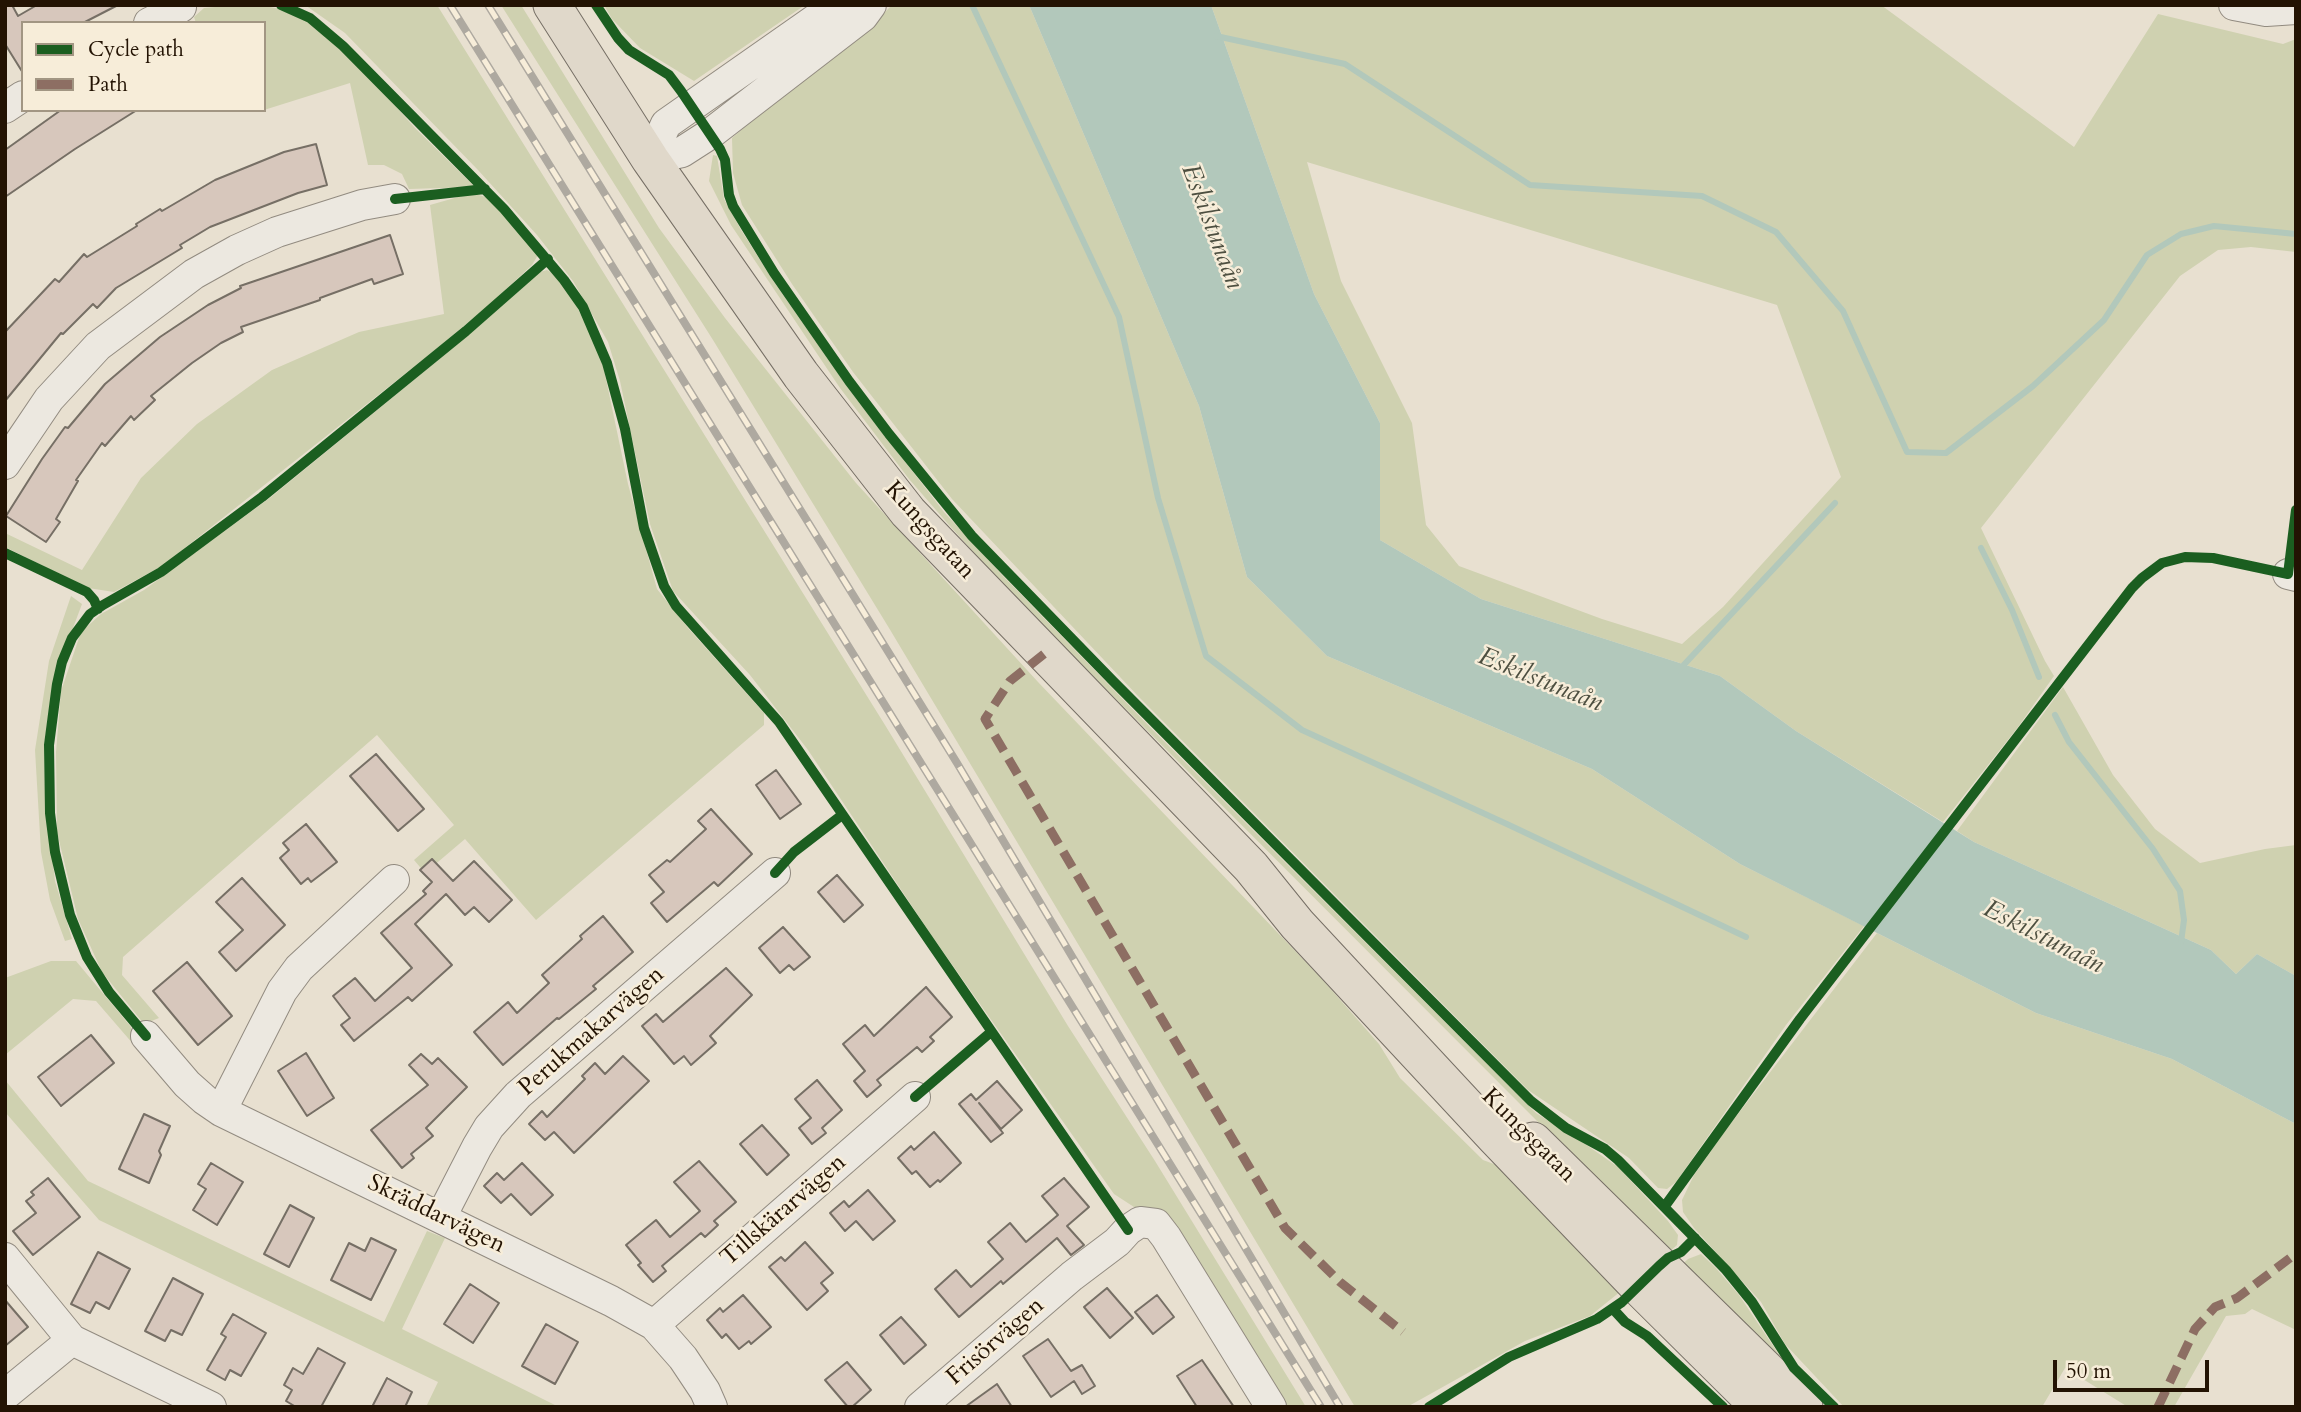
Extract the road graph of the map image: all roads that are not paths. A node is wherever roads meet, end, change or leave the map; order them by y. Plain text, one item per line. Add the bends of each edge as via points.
1 (552, 5) edge
2 (835, 5) edge
3 (871, 5) edge
4 (2234, 5) edge
5 (181, 7) dead end
6 (2296, 9) edge
7 (153, 21) edge
8 (21, 97) edge
9 (5, 108) edge
10 (650, 159) junction
11 (395, 199) dead end
12 (5, 464) edge
13 (1251, 867) junction
14 (775, 873) dead end
15 (394, 880) dead end
16 (146, 1036) dead end
17 (915, 1097) dead end
18 (221, 1111) junction
19 (441, 1217) junction
20 (5, 1258) edge
21 (654, 1325) junction
22 (72, 1340) junction
23 (5, 1395) edge
24 (931, 1403) edge
25 (211, 1407) edge
26 (712, 1407) edge
27 (1271, 1407) edge
28 (1760, 1407) edge
29 (1804, 1407) edge

1 - 10 main road, Kungsgatan
2 - 10 street via 666,124
3 - 10 street via 863,16 710,134 682,152
4 - 6 street via 2266,11
5 - 7 street
8 - 9 street
10 - 13 main road, Kungsgatan via 801,375 908,512
11 - 12 street via 276,232 194,274 98,346 49,399
13 - 28 main road, Kungsgatan via 1297,924 1495,1137
13 - 29 main road, Kungsgatan via 1307,915
14 - 19 street, Perukmakarvägen via 518,1095 489,1127
15 - 18 street via 299,968 282,991
16 - 18 street, Skräddarvägen via 187,1084
17 - 21 street, Tillskärarvägen
18 - 19 street, Skräddarvägen
19 - 21 street, Skräddarvägen
20 - 22 street
21 - 26 street, Skräddarvägen via 683,1358
22 - 23 street
22 - 25 street
24 - 27 street, Frisörvägen via 1072,1276 1140,1222 1156,1224 1166,1237

